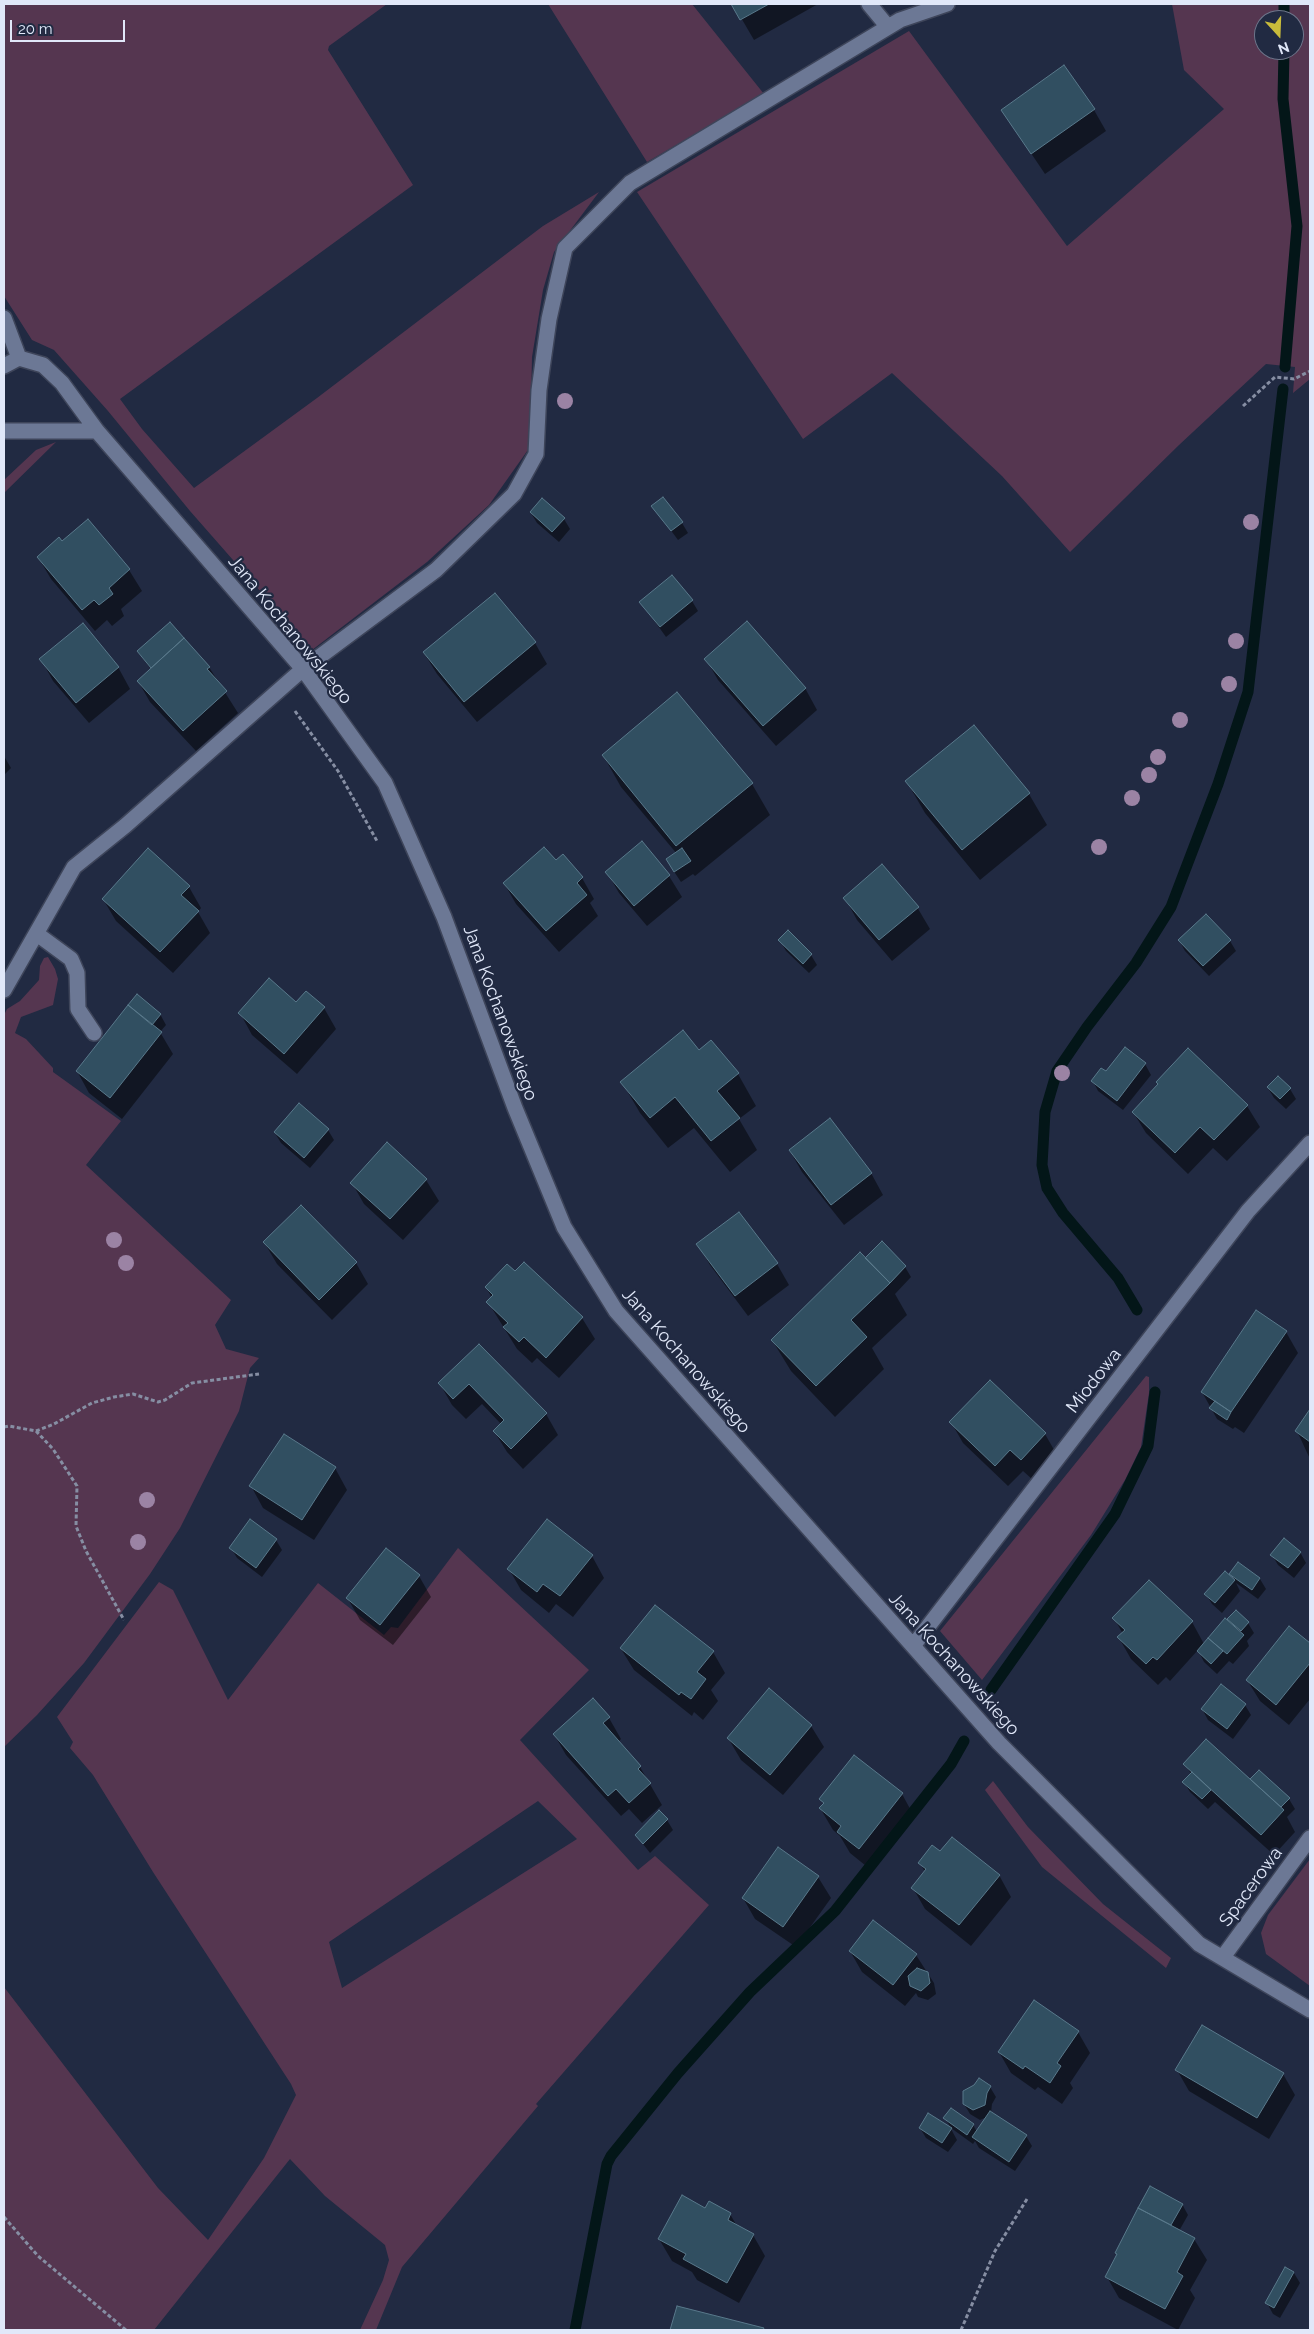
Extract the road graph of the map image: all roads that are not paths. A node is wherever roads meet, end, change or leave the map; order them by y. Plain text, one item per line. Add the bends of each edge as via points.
1 (869, 4) edge
2 (947, 4) edge
3 (888, 27) junction
4 (4, 318) edge
5 (19, 358) junction
6 (4, 366) edge
7 (97, 431) junction
8 (4, 432) edge
9 (302, 669) junction
10 (37, 934) junction
11 (4, 990) edge
12 (94, 1033) dead end
13 (1310, 1143) edge
14 (913, 1646) junction
15 (1310, 1838) edge
16 (1223, 1957) junction
17 (1310, 2010) edge

1 - 3 street
2 - 3 street
3 - 9 street via 630,183 565,248 549,319 539,390 536,454 514,494 436,570
4 - 5 street
5 - 6 street
5 - 7 street, Jana Kochanowskiego via 43,365 62,382
7 - 8 street
7 - 9 street, Jana Kochanowskiego
9 - 10 street via 74,867
9 - 14 street, Jana Kochanowskiego via 385,783 444,917 515,1108 564,1227 616,1312
10 - 11 street
10 - 12 street via 71,959 77,973 78,1010
13 - 14 street, Miodowa via 1248,1212
14 - 16 street, Jana Kochanowskiego via 999,1743 1199,1944
15 - 16 street, Spacerowa
16 - 17 street, Jana Kochanowskiego

